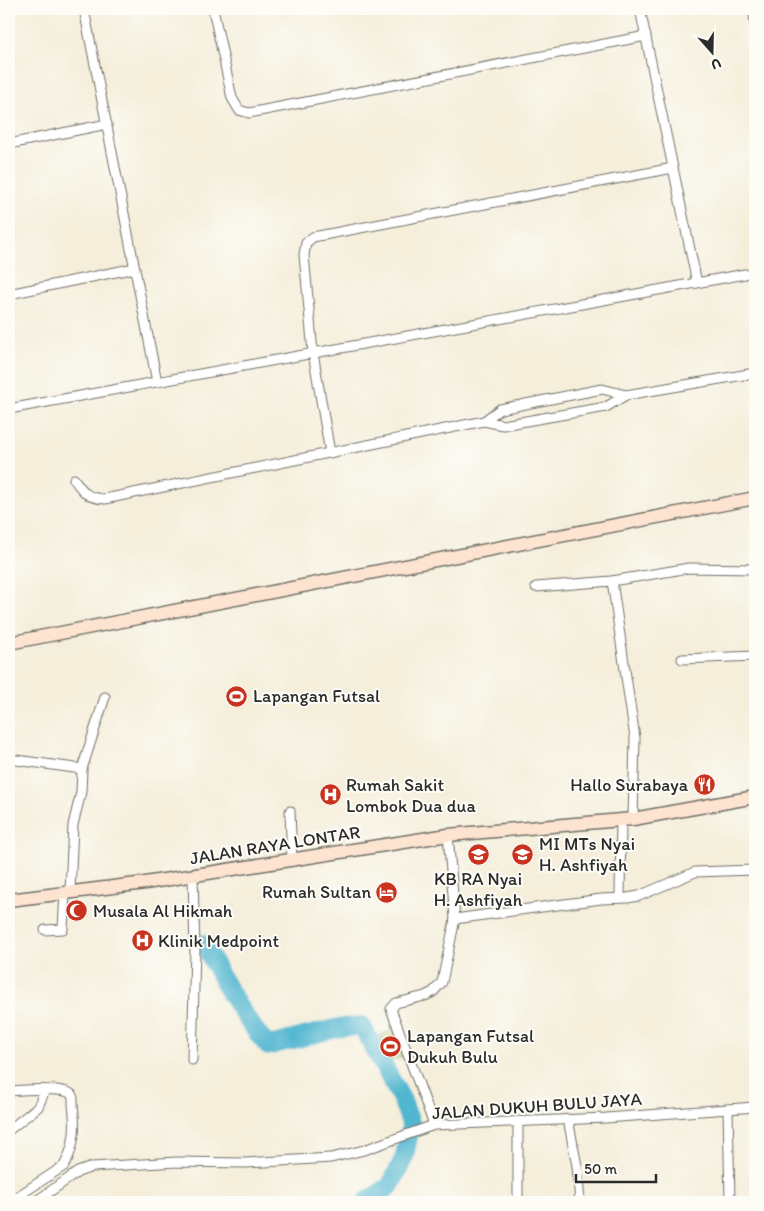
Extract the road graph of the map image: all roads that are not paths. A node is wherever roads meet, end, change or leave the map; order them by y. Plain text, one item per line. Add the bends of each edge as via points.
1 (84, 9) edge
2 (213, 9) edge
3 (640, 9) edge
4 (753, 9) edge
5 (755, 23) edge
6 (646, 36) junction
7 (107, 124) junction
8 (9, 144) edge
9 (673, 168) junction
10 (135, 268) junction
11 (745, 274) dead end
12 (697, 283) junction
13 (9, 294) edge
14 (313, 353) junction
15 (755, 373) edge
16 (157, 382) junction
17 (626, 395) junction
18 (9, 409) edge
19 (484, 421) junction
20 (330, 453) junction
21 (74, 479) dead end
22 (755, 498) edge
23 (755, 569) edge
24 (612, 581) junction
25 (536, 587) dead end
26 (9, 642) edge
27 (755, 656) edge
28 (682, 659) dead end
29 (105, 696) dead end
30 (9, 759) edge
31 (82, 769) junction
32 (755, 797) edge
33 (290, 811) dead end
34 (627, 820) junction
35 (448, 835) junction
36 (292, 861) junction
37 (755, 870) edge
38 (193, 876) junction
39 (68, 892) junction
40 (620, 898) junction
41 (9, 900) edge
42 (454, 919) junction
43 (45, 930) dead end
44 (192, 1060) dead end
45 (45, 1090) junction
46 (9, 1091) edge
47 (755, 1107) edge
48 (728, 1109) junction
49 (568, 1119) junction
50 (518, 1121) junction
51 (434, 1125) junction
52 (9, 1130) edge
53 (9, 1202) edge
54 (35, 1202) edge
55 (518, 1202) edge
56 (580, 1202) edge
57 (730, 1202) edge

1 - 7 street
2 - 6 street via 232,98 238,110 250,113
3 - 6 street
4 - 5 street
6 - 9 street
7 - 8 street
7 - 10 street
9 - 12 street
9 - 14 street via 313,237 306,244 304,256
10 - 13 street
10 - 16 street
11 - 12 street
12 - 14 street
14 - 16 street
14 - 20 street
15 - 17 street
16 - 18 street
17 - 19 street via 606,407 503,425
17 - 19 street via 602,389 500,409
19 - 20 street
20 - 21 street via 105,499 92,498
22 - 26 street
23 - 24 street via 689,568
24 - 25 street
24 - 34 street via 635,738
27 - 28 street
29 - 31 street
30 - 31 street
31 - 39 street via 81,792 73,825
32 - 34 street, JALAN RAYA LONTAR
33 - 36 street
34 - 35 street, JALAN RAYA LONTAR
34 - 40 street
35 - 36 street, JALAN RAYA LONTAR
35 - 42 street
36 - 38 street, JALAN RAYA LONTAR
37 - 40 street via 695,872 639,896
38 - 39 street, JALAN RAYA LONTAR
38 - 44 street
39 - 41 street, JALAN RAYA LONTAR
39 - 43 street via 63,929
40 - 42 street
42 - 51 street via 439,986 425,996 391,1007
45 - 46 street
45 - 52 street via 38,1107
45 - 53 street via 69,1092 73,1096 76,1129 68,1158 64,1166
47 - 48 street, JALAN DUKUH BULU JAYA
48 - 49 street, JALAN DUKUH BULU JAYA
48 - 57 street
49 - 50 street, JALAN DUKUH BULU JAYA
49 - 56 street
50 - 51 street, JALAN DUKUH BULU JAYA
50 - 55 street
51 - 54 street, JALAN DUKUH BULU JAYA via 416,1134 331,1158 92,1167 78,1172

